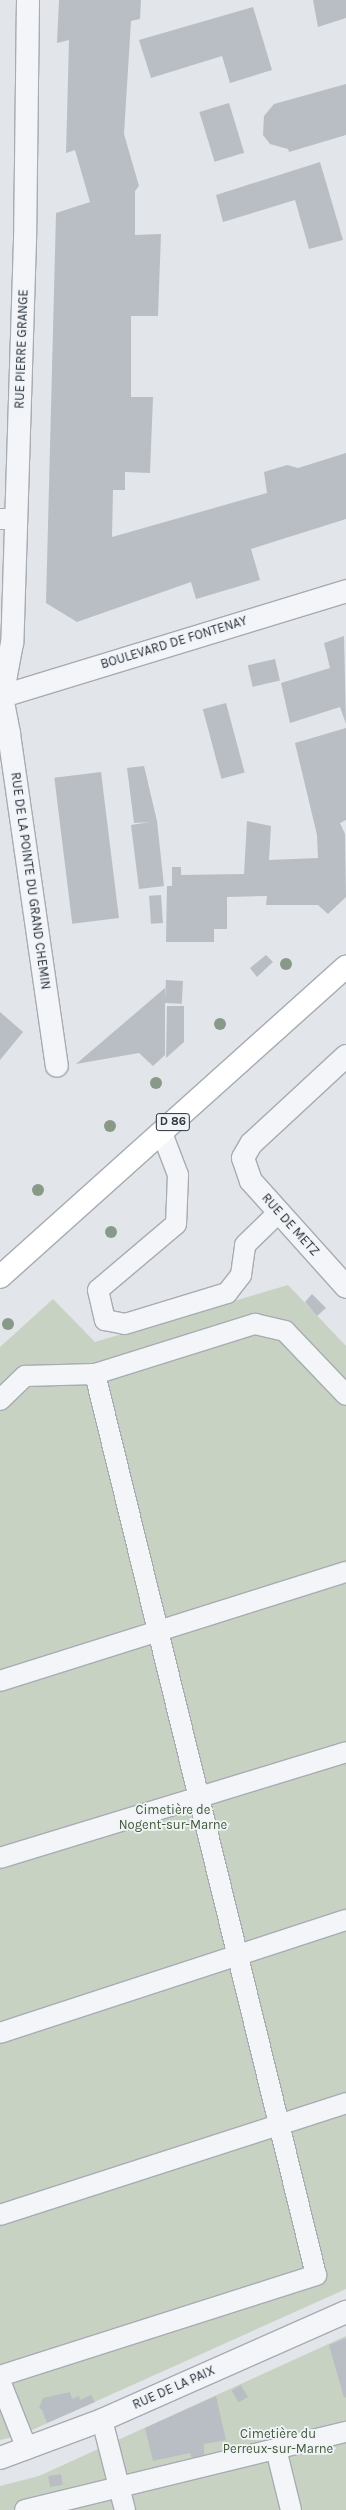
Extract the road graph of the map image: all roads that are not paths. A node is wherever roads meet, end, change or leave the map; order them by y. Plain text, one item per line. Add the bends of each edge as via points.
1 (28, 0) edge
2 (8, 519) edge
3 (346, 591) edge
4 (1, 697) edge
5 (346, 967) edge
6 (346, 1056) edge
7 (57, 1066) dead end
8 (162, 1133) junction
9 (278, 1212) junction
10 (0, 1277) edge
11 (346, 1286) edge
12 (95, 1374) junction
13 (346, 1395) edge
14 (0, 1400) edge
15 (346, 1572) edge
16 (158, 1631) junction
17 (0, 1681) edge
18 (346, 1752) edge
19 (199, 1798) junction
20 (0, 1858) edge
21 (346, 1920) edge
22 (238, 1956) junction
23 (0, 2033) edge
24 (346, 2103) edge
25 (279, 2124) junction
26 (0, 2215) edge
27 (346, 2312) edge
28 (0, 2376) edge
29 (0, 2381) edge
30 (102, 2420) junction
31 (346, 2432) edge
32 (27, 2449) junction
33 (276, 2449) junction
34 (0, 2458) edge
35 (119, 2487) junction
36 (69, 2505) edge
37 (25, 2510) edge
38 (125, 2510) edge
39 (291, 2510) edge

1 - 2 street, RUE PIERRE GRANGE via 26,240
2 - 4 street, RUE PIERRE GRANGE via 12,643
3 - 4 street, BOULEVARD DE FONTENAY
4 - 7 street, RUE DE LA POINTE DU GRAND CHEMIN via 10,734
5 - 8 main road, D 86
6 - 9 street, RUE DE METZ via 250,1144 242,1158 251,1181
8 - 9 lane via 178,1175 176,1224 98,1290 105,1320 125,1324 227,1293 240,1275 245,1245
8 - 10 main road, D 86
9 - 11 street, RUE DE METZ
12 - 13 lane via 255,1324 285,1331
12 - 14 lane via 26,1376
12 - 16 lane
15 - 16 lane
16 - 17 lane
16 - 19 lane
18 - 19 lane
19 - 20 lane
19 - 22 lane
21 - 22 lane
22 - 23 lane
22 - 25 lane
24 - 25 lane
25 - 26 lane
25 - 28 lane via 316,2275
27 - 30 street, RUE DE LA PAIX
29 - 32 lane
30 - 32 street, RUE DE LA PAIX
30 - 35 lane
31 - 33 lane
32 - 34 street, RUE DE LA PAIX
33 - 35 lane
33 - 39 lane
35 - 36 lane
35 - 38 lane
36 - 37 lane

